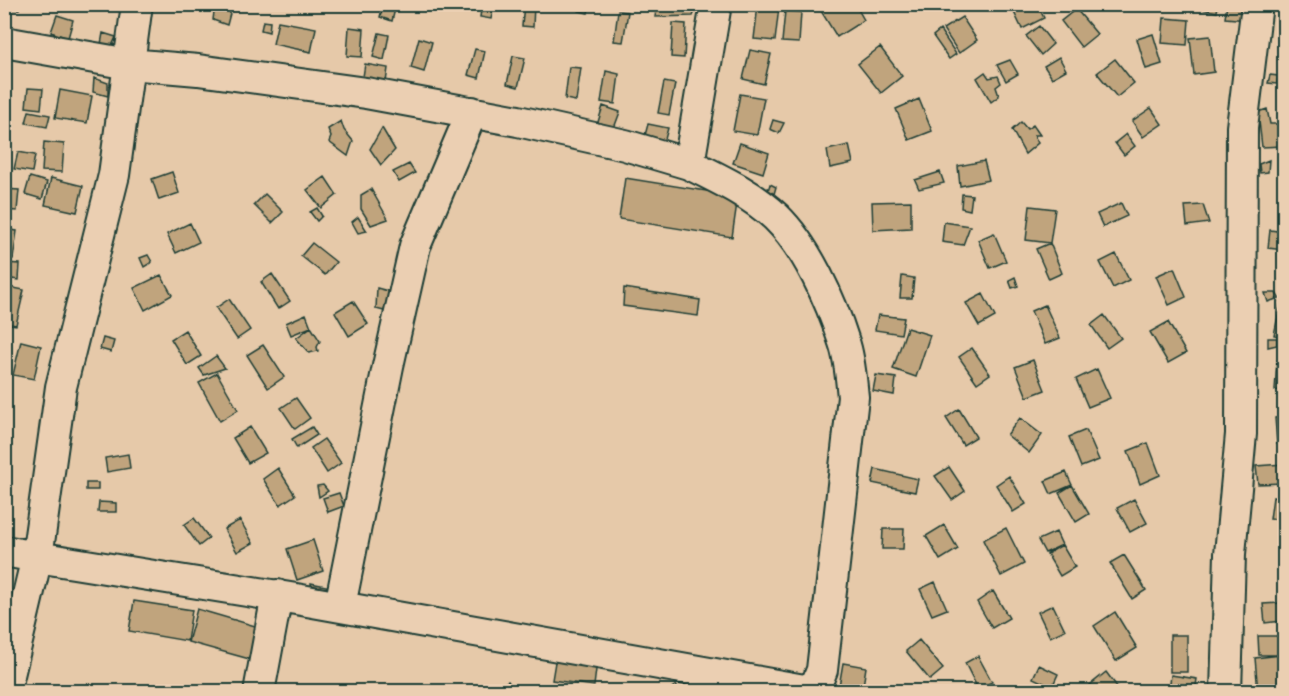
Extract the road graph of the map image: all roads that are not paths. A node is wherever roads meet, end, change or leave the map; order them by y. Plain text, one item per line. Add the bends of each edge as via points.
1 (137, 4) edge
2 (716, 4) edge
3 (1257, 4) edge
4 (4, 42) edge
5 (129, 64) junction
6 (472, 112) junction
7 (689, 164) junction
8 (4, 551) edge
9 (38, 557) junction
10 (277, 596) junction
11 (340, 606) junction
12 (5, 692) edge
13 (259, 692) edge
14 (1226, 692) edge

1 - 5 street
2 - 7 street
3 - 14 street via 1242,127 1241,434 1230,554
4 - 5 street
5 - 6 street via 366,93
5 - 9 street via 114,175 61,387
6 - 7 street
6 - 11 street via 416,246
7 - 11 street via 762,206 792,235 819,281 845,343 853,397 822,670 816,685 804,690
8 - 9 street
9 - 10 street
9 - 12 street
10 - 11 street
10 - 13 street

